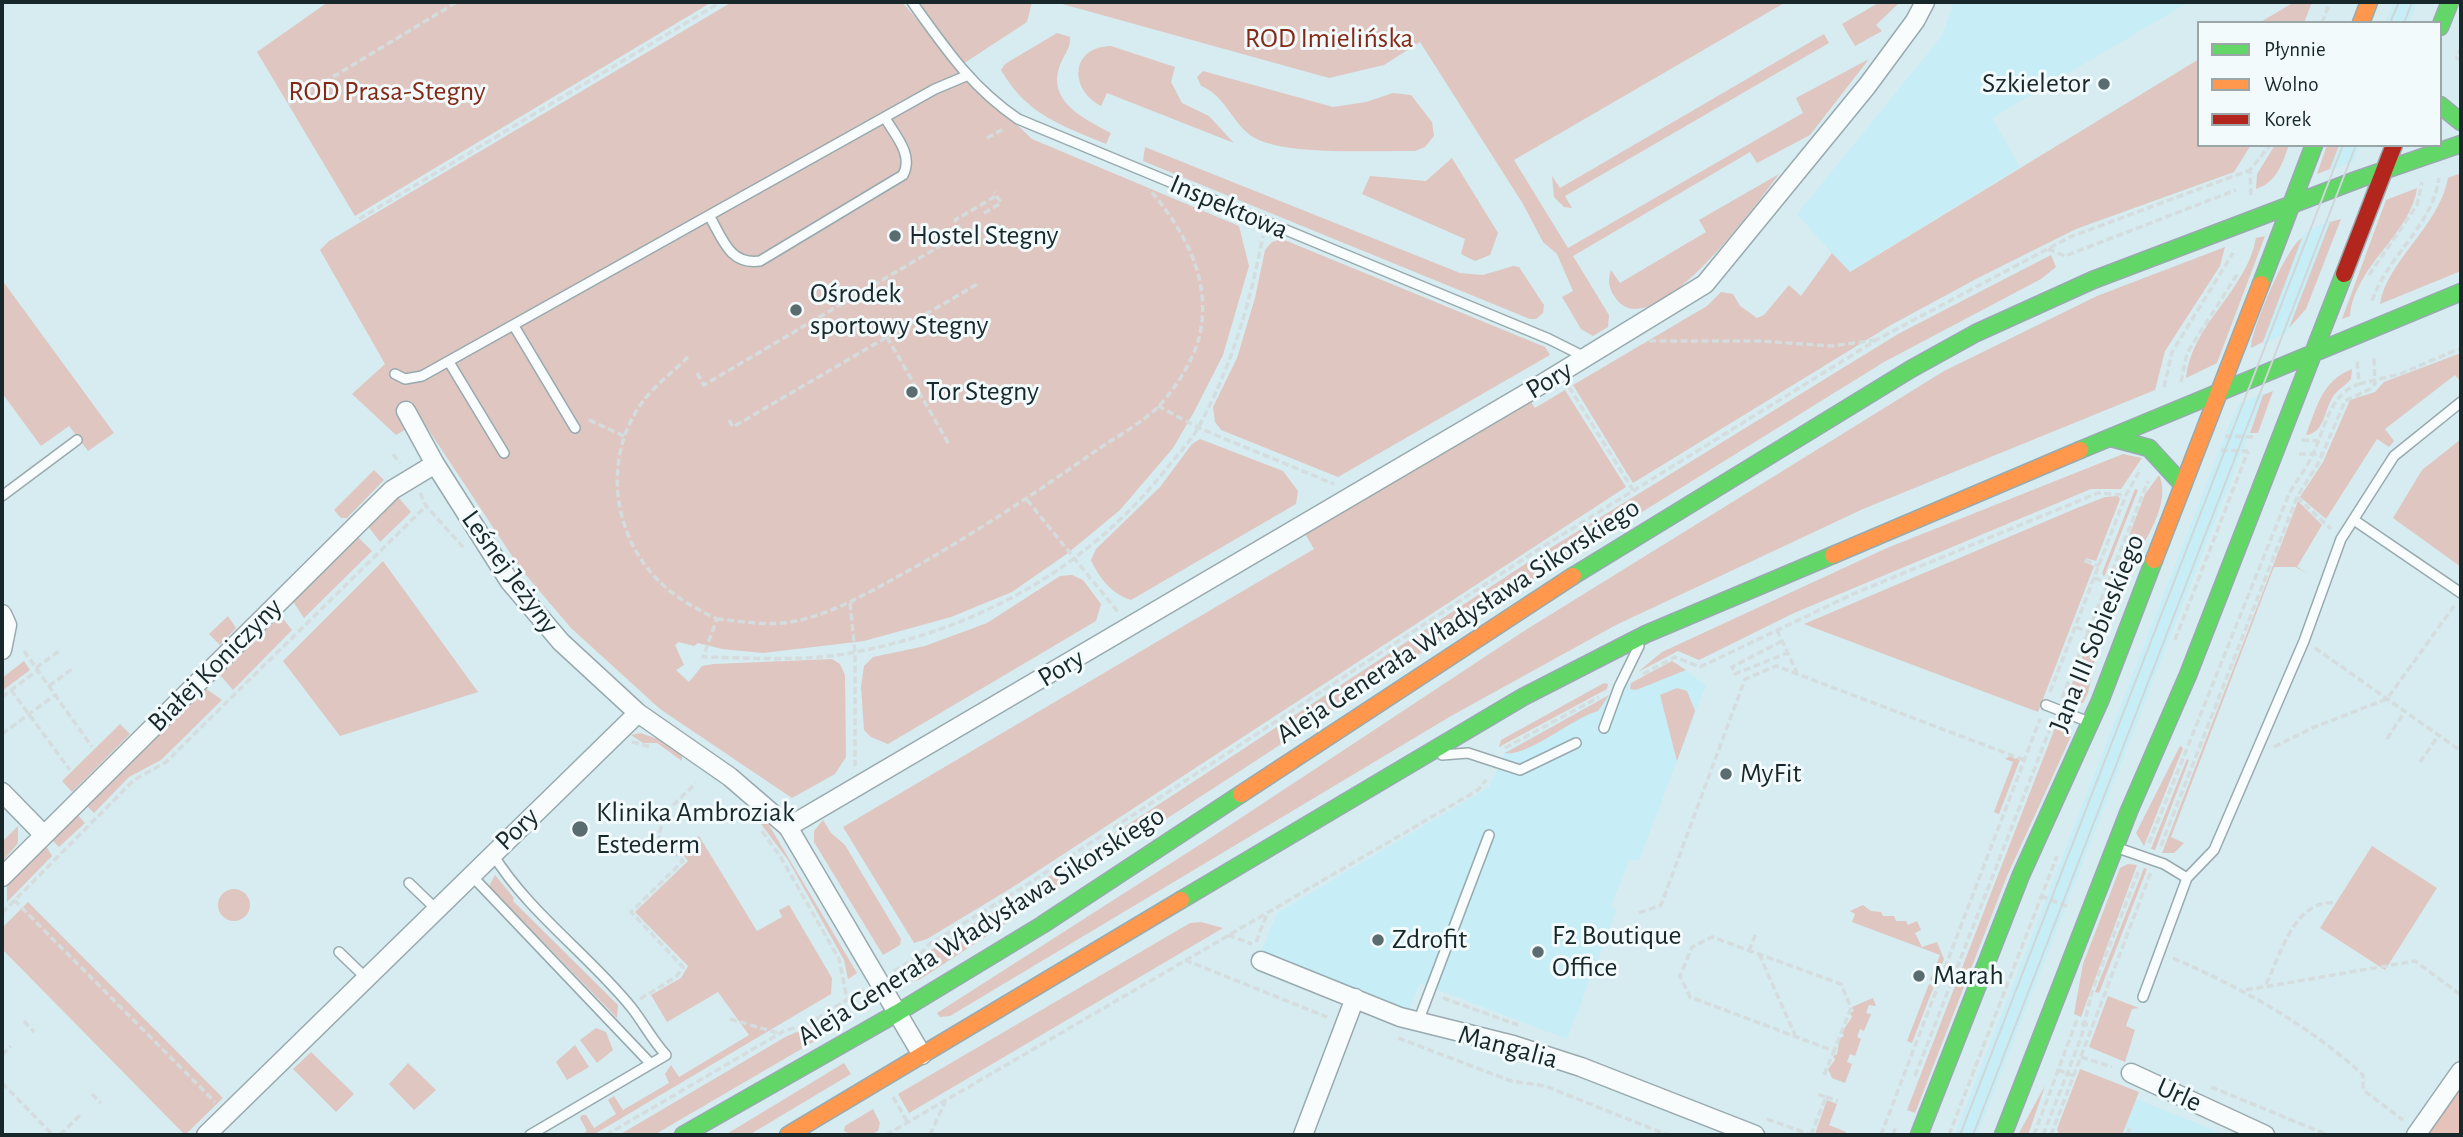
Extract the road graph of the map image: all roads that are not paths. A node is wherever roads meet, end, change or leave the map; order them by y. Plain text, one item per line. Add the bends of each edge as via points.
1 (912, 2) edge
2 (1924, 2) edge
3 (2369, 2) edge
4 (2450, 2) edge
5 (2362, 21) edge
6 (2442, 22) edge
7 (966, 76) junction
8 (2442, 107) edge
9 (885, 118) junction
10 (2461, 122) edge
11 (2461, 144) edge
12 (2313, 147) edge
13 (2393, 147) edge
14 (2385, 170) junction
15 (2290, 207) junction
16 (710, 217) junction
17 (2461, 292) edge
18 (514, 326) junction
19 (2314, 351) junction
20 (1586, 358) junction
21 (449, 362) junction
22 (395, 374) dead end
23 (2218, 394) junction
24 (2461, 402) edge
25 (406, 411) dead end
26 (575, 428) dead end
27 (2111, 438) junction
28 (77, 440) dead end
29 (504, 453) dead end
30 (435, 464) junction
31 (2183, 485) junction
32 (2, 496) edge
33 (2354, 520) junction
34 (2461, 594) edge
35 (2, 614) edge
36 (1646, 634) junction
37 (2, 650) edge
38 (2046, 705) road end
39 (638, 713) junction
40 (2091, 723) junction
41 (1604, 728) dead end
42 (1576, 743) dead end
43 (1419, 757) junction
44 (2, 792) edge
45 (788, 827) junction
46 (44, 835) junction
47 (1489, 835) dead end
48 (2115, 847) junction
49 (492, 853) junction
50 (470, 875) junction
51 (2, 877) edge
52 (2187, 878) junction
53 (409, 883) dead end
54 (436, 909) junction
55 (339, 952) dead end
56 (1258, 953) road end
57 (366, 978) junction
58 (2143, 997) dead end
59 (1355, 998) junction
60 (897, 1013) junction
61 (1418, 1022) junction
62 (922, 1055) junction
63 (651, 1064) junction
64 (2461, 1071) edge
65 (2131, 1073) road end
66 (2418, 1133) edge
67 (206, 1135) edge
68 (530, 1135) edge
69 (683, 1135) edge
70 (788, 1135) edge
71 (1303, 1135) edge
72 (1755, 1135) edge
73 (1919, 1135) edge
74 (2003, 1135) edge
75 (2265, 1135) edge

1 - 7 lane, Inspektowa
2 - 20 street, Pory via 1874,76 1720,269 1682,300
3 - 5 main road
4 - 6 main road
7 - 9 lane
7 - 20 lane, Inspektowa via 1018,119
8 - 10 main road
9 - 16 lane
9 - 16 lane via 906,154 903,175 760,261 747,263 734,257
11 - 14 main road, Aleja Generała Władysława Sikorskiego
12 - 15 main road, Jana III Sobieskiego
13 - 14 main road
14 - 15 main road, Aleja Generała Władysława Sikorskiego
14 - 19 main road
15 - 23 main road, Jana III Sobieskiego
15 - 60 main road, Aleja Generała Władysława Sikorskiego via 2081,285 1911,369 1603,556 1042,925
16 - 18 lane
17 - 19 main road
18 - 21 lane
18 - 26 lane
19 - 23 main road
19 - 48 main road via 2180,698
20 - 45 street, Pory
21 - 22 lane via 413,379
21 - 29 lane
23 - 27 main road
23 - 31 main road, Jana III Sobieskiego
24 - 33 lane via 2395,456
25 - 30 street, Leśnej Jeżyny
27 - 31 main road via 2149,448
27 - 36 main road
28 - 32 lane
30 - 39 street, Leśnej Jeżyny via 510,582 561,642
30 - 46 street, Białej Koniczyny via 392,489
31 - 40 main road, Jana III Sobieskiego
33 - 34 lane
33 - 52 lane via 2341,539 2304,641 2214,850
35 - 37 street via 7,625
36 - 41 lane
36 - 43 main road
38 - 40 lane
39 - 45 street via 730,777
39 - 49 street, Pory
40 - 73 main road, Jana III Sobieskiego via 2017,884
42 - 43 lane via 1520,770 1468,753
43 - 62 main road
44 - 46 street
45 - 60 street
46 - 51 street, Białej Koniczyny
47 - 61 lane
48 - 52 lane via 2164,864
48 - 74 main road
49 - 50 street, Pory
49 - 63 lane via 523,895 632,1008 666,1055
50 - 54 street, Pory
50 - 63 lane
52 - 58 lane
53 - 54 lane
54 - 57 street, Pory
55 - 57 lane
56 - 59 street, Mangalia
57 - 67 street, Pory
59 - 61 street, Mangalia
59 - 71 street
60 - 62 street
60 - 69 main road, Aleja Generała Władysława Sikorskiego
61 - 72 street, Mangalia via 1581,1067
62 - 70 main road
63 - 68 lane
64 - 66 street
65 - 75 street, Urle

